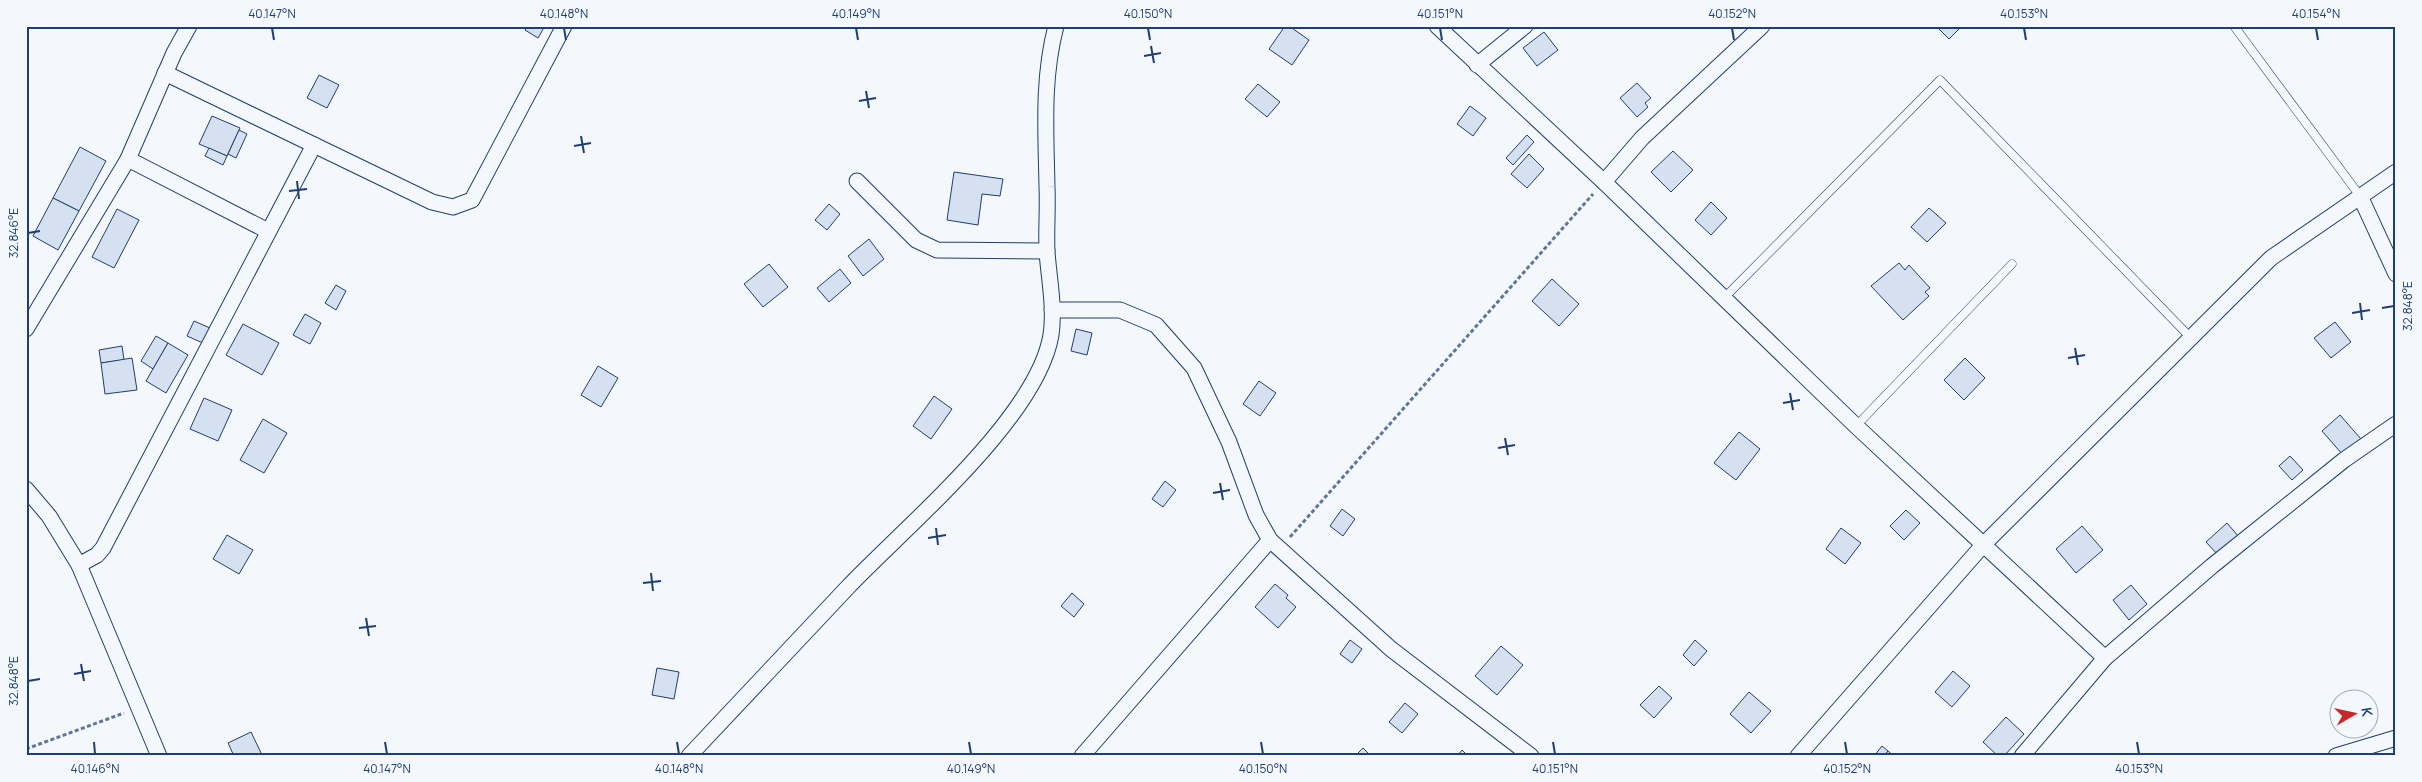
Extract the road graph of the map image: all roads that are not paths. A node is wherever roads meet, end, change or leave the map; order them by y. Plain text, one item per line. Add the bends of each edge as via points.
1 (189, 26) edge
2 (564, 26) edge
3 (1056, 26) edge
4 (1437, 26) edge
5 (1525, 26) edge
6 (1762, 26) edge
7 (2234, 26) edge
8 (1477, 65) junction
9 (165, 73) junction
10 (314, 145) junction
11 (128, 159) junction
12 (2396, 172) edge
13 (857, 181) dead end
14 (1604, 182) junction
15 (2360, 196) junction
16 (268, 231) junction
17 (1047, 251) junction
18 (2012, 264) dead end
19 (2396, 274) edge
20 (1724, 298) junction
21 (1052, 310) junction
22 (26, 329) edge
23 (2191, 338) junction
24 (2396, 424) edge
25 (1856, 426) junction
26 (26, 489) edge
27 (1275, 544) junction
28 (1984, 544) junction
29 (79, 565) junction
30 (2105, 658) junction
31 (2396, 738) edge
32 (159, 756) edge
33 (689, 756) edge
34 (1082, 756) edge
35 (1530, 756) edge
36 (1798, 756) edge
37 (2022, 756) edge
38 (2336, 756) edge

1 - 9 street
2 - 10 street via 472,200 454,207 432,202
3 - 17 street via 1046,75
4 - 8 street
5 - 8 street
6 - 14 street via 1642,138
7 - 15 lane
8 - 14 street
9 - 10 street
9 - 11 street
10 - 16 street
11 - 16 street
11 - 22 street
12 - 15 street
13 - 17 street via 925,246 937,250
14 - 20 street
15 - 19 street
15 - 23 street via 2271,258
16 - 29 street via 103,548
17 - 21 street
18 - 25 lane
20 - 23 lane via 1940,80
20 - 25 street
21 - 27 street via 1120,310 1156,325 1194,368 1229,442 1256,515
21 - 33 street via 1051,336 1032,384 973,462 849,586
23 - 28 street
24 - 30 street via 2344,460 2228,553
25 - 28 street
26 - 29 street via 49,516
27 - 34 street
27 - 35 street via 1391,649
28 - 30 street
28 - 36 street
29 - 32 street
30 - 37 street
31 - 38 street

